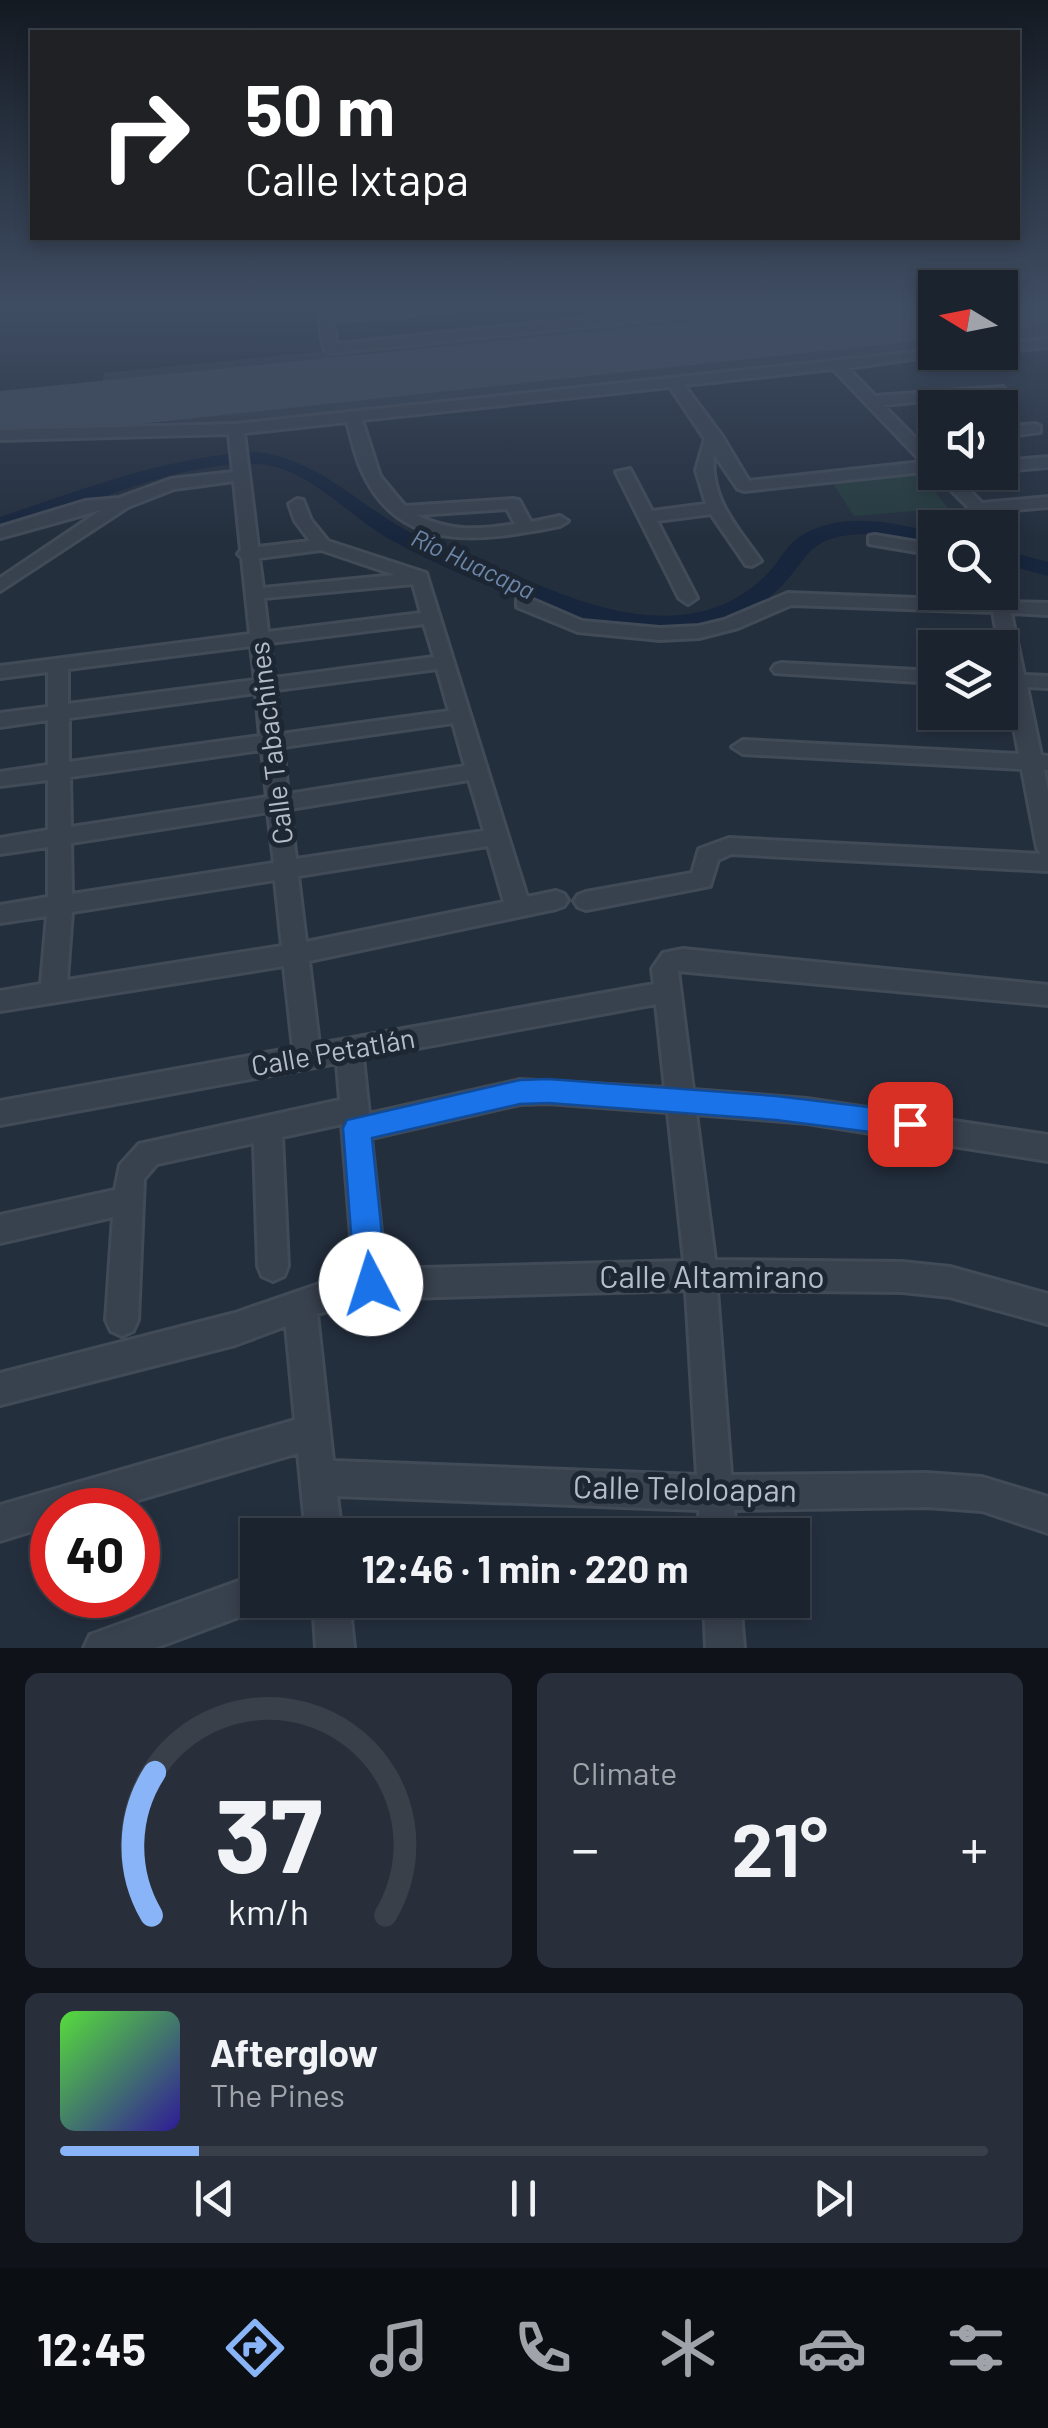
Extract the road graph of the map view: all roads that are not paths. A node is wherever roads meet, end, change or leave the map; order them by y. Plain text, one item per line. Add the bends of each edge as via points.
1 (656, 385) edge
2 (676, 385) edge
3 (857, 385) edge
4 (918, 397) edge
5 (874, 401) junction
6 (353, 416) junction
7 (1035, 429) dead end
8 (1018, 430) edge
9 (0, 435) edge
10 (236, 436) junction
11 (714, 436) junction
12 (918, 439) edge
13 (912, 440) junction
14 (918, 447) edge
15 (1048, 462) edge
16 (1018, 464) edge
17 (918, 468) edge
18 (624, 472) dead end
19 (240, 474) junction
20 (740, 479) junction
21 (704, 482) junction
22 (960, 490) edge
23 (1048, 502) edge
24 (122, 503) junction
25 (297, 504) dead end
26 (718, 508) junction
27 (978, 508) joint
28 (402, 511) junction
29 (646, 517) junction
30 (560, 521) dead end
31 (525, 527) junction
32 (0, 533) edge
33 (874, 540) dead end
34 (322, 544) junction
35 (918, 547) edge
36 (247, 554) junction
37 (752, 561) dead end
38 (420, 577) junction
39 (0, 586) edge
40 (254, 594) junction
41 (688, 598) dead end
42 (918, 599) edge
43 (1018, 603) edge
44 (524, 604) dead end
45 (1048, 609) edge
46 (432, 617) junction
47 (259, 641) junction
48 (443, 662) junction
49 (58, 665) junction
50 (782, 669) dead end
51 (0, 672) edge
52 (918, 675) edge
53 (1018, 681) edge
54 (1048, 682) edge
55 (264, 684) junction
56 (1018, 709) edge
57 (59, 712) junction
58 (459, 716) junction
59 (0, 720) edge
60 (271, 740) junction
61 (742, 747) dead end
62 (1040, 762) edge
63 (60, 770) junction
64 (476, 772) junction
65 (0, 779) edge
66 (278, 800) junction
67 (58, 836) junction
68 (496, 838) junction
69 (0, 846) edge
70 (1048, 848) edge
71 (1048, 863) edge
72 (286, 870) junction
73 (556, 900) dead end
74 (586, 901) dead end
75 (60, 905) junction
76 (518, 908) junction
77 (0, 914) edge
78 (296, 954) junction
79 (666, 992) junction
80 (53, 993) junction
81 (1048, 994) edge
82 (0, 1001) edge
83 (349, 1049) junction
84 (307, 1056) junction
85 (683, 1100) junction
86 (0, 1113) edge
87 (356, 1119) junction
88 (268, 1127) junction
89 (1048, 1148) edge
90 (129, 1200) junction
91 (0, 1229) edge
92 (274, 1266) dead end
93 (701, 1276) junction
94 (371, 1284) junction
95 (300, 1306) junction
96 (1048, 1309) edge
97 (122, 1320) dead end
98 (0, 1388) edge
99 (313, 1432) junction
100 (319, 1478) junction
101 (716, 1493) junction
102 (1048, 1515) edge
103 (323, 1518) edge
104 (717, 1518) edge
105 (0, 1522) edge
106 (240, 1599) edge
107 (332, 1618) edge
108 (723, 1618) edge
109 (103, 1648) edge
110 (335, 1648) edge
111 (725, 1648) edge

1 - 6 street
2 - 11 street
3 - 5 street
4 - 5 street
5 - 13 street
6 - 10 street
6 - 28 street via 374,482
7 - 8 street
9 - 10 street
10 - 19 street, Calle Tabachines
11 - 20 street
11 - 21 street via 704,456
12 - 13 street
13 - 14 street
15 - 16 street
17 - 20 street via 744,486
18 - 29 street
19 - 24 street via 171,484
19 - 36 street, Calle Tabachines
20 - 21 street
21 - 26 street
22 - 27 street
23 - 27 street
24 - 32 street via 86,506
24 - 39 street
25 - 34 street
26 - 29 street
26 - 37 street
28 - 31 street via 412,522 455,536
28 - 31 street via 514,504
29 - 41 street
30 - 31 street
33 - 35 street
34 - 36 street
34 - 38 street
36 - 40 street, Calle Tabachines
38 - 40 street
38 - 46 street
40 - 47 street, Calle Tabachines
42 - 44 street via 788,599 731,624 660,634 578,626
43 - 45 street
46 - 47 street
46 - 48 street
47 - 49 street
47 - 55 street, Calle Tabachines
48 - 55 street
48 - 58 street
49 - 51 street
49 - 57 street
50 - 52 street
53 - 54 street
55 - 57 street
55 - 60 street, Calle Tabachines
56 - 62 street
57 - 59 street
57 - 63 street
58 - 60 street
58 - 64 street
60 - 63 street
60 - 66 street, Calle Tabachines
61 - 62 street
62 - 70 street
63 - 65 street
63 - 67 street
64 - 66 street
64 - 68 street
66 - 67 street
66 - 72 street, Calle Tabachines
67 - 69 street
67 - 75 street
68 - 72 street
68 - 76 street
71 - 74 street via 730,846 707,855 702,880
72 - 75 street
72 - 78 street, Calle Tabachines
73 - 76 street
75 - 77 street
75 - 80 street
76 - 78 street
78 - 80 street
78 - 84 street, Calle Tabachines
79 - 81 street via 665,969 672,960
79 - 83 street, Calle Petatlán
79 - 85 street
80 - 82 street
83 - 84 street, Calle Petatlán
83 - 87 street
84 - 86 street, Calle Petatlán
85 - 87 street via 520,1092
85 - 89 street via 910,1124
85 - 93 street
87 - 88 street
87 - 94 street
88 - 90 street via 149,1153 130,1174
88 - 92 street
90 - 91 street
90 - 97 street
93 - 94 street, Calle Altamirano
93 - 96 street, Calle Altamirano via 918,1278
93 - 101 street
94 - 95 street, Calle Altamirano
95 - 98 street, Calle Altamirano via 235,1329
95 - 99 street
99 - 100 street
99 - 105 street
100 - 101 street, Calle Teloloapan
100 - 103 street
101 - 102 street, Calle Teloloapan via 928,1490 982,1494
101 - 104 street
106 - 109 street
107 - 110 street
108 - 111 street

